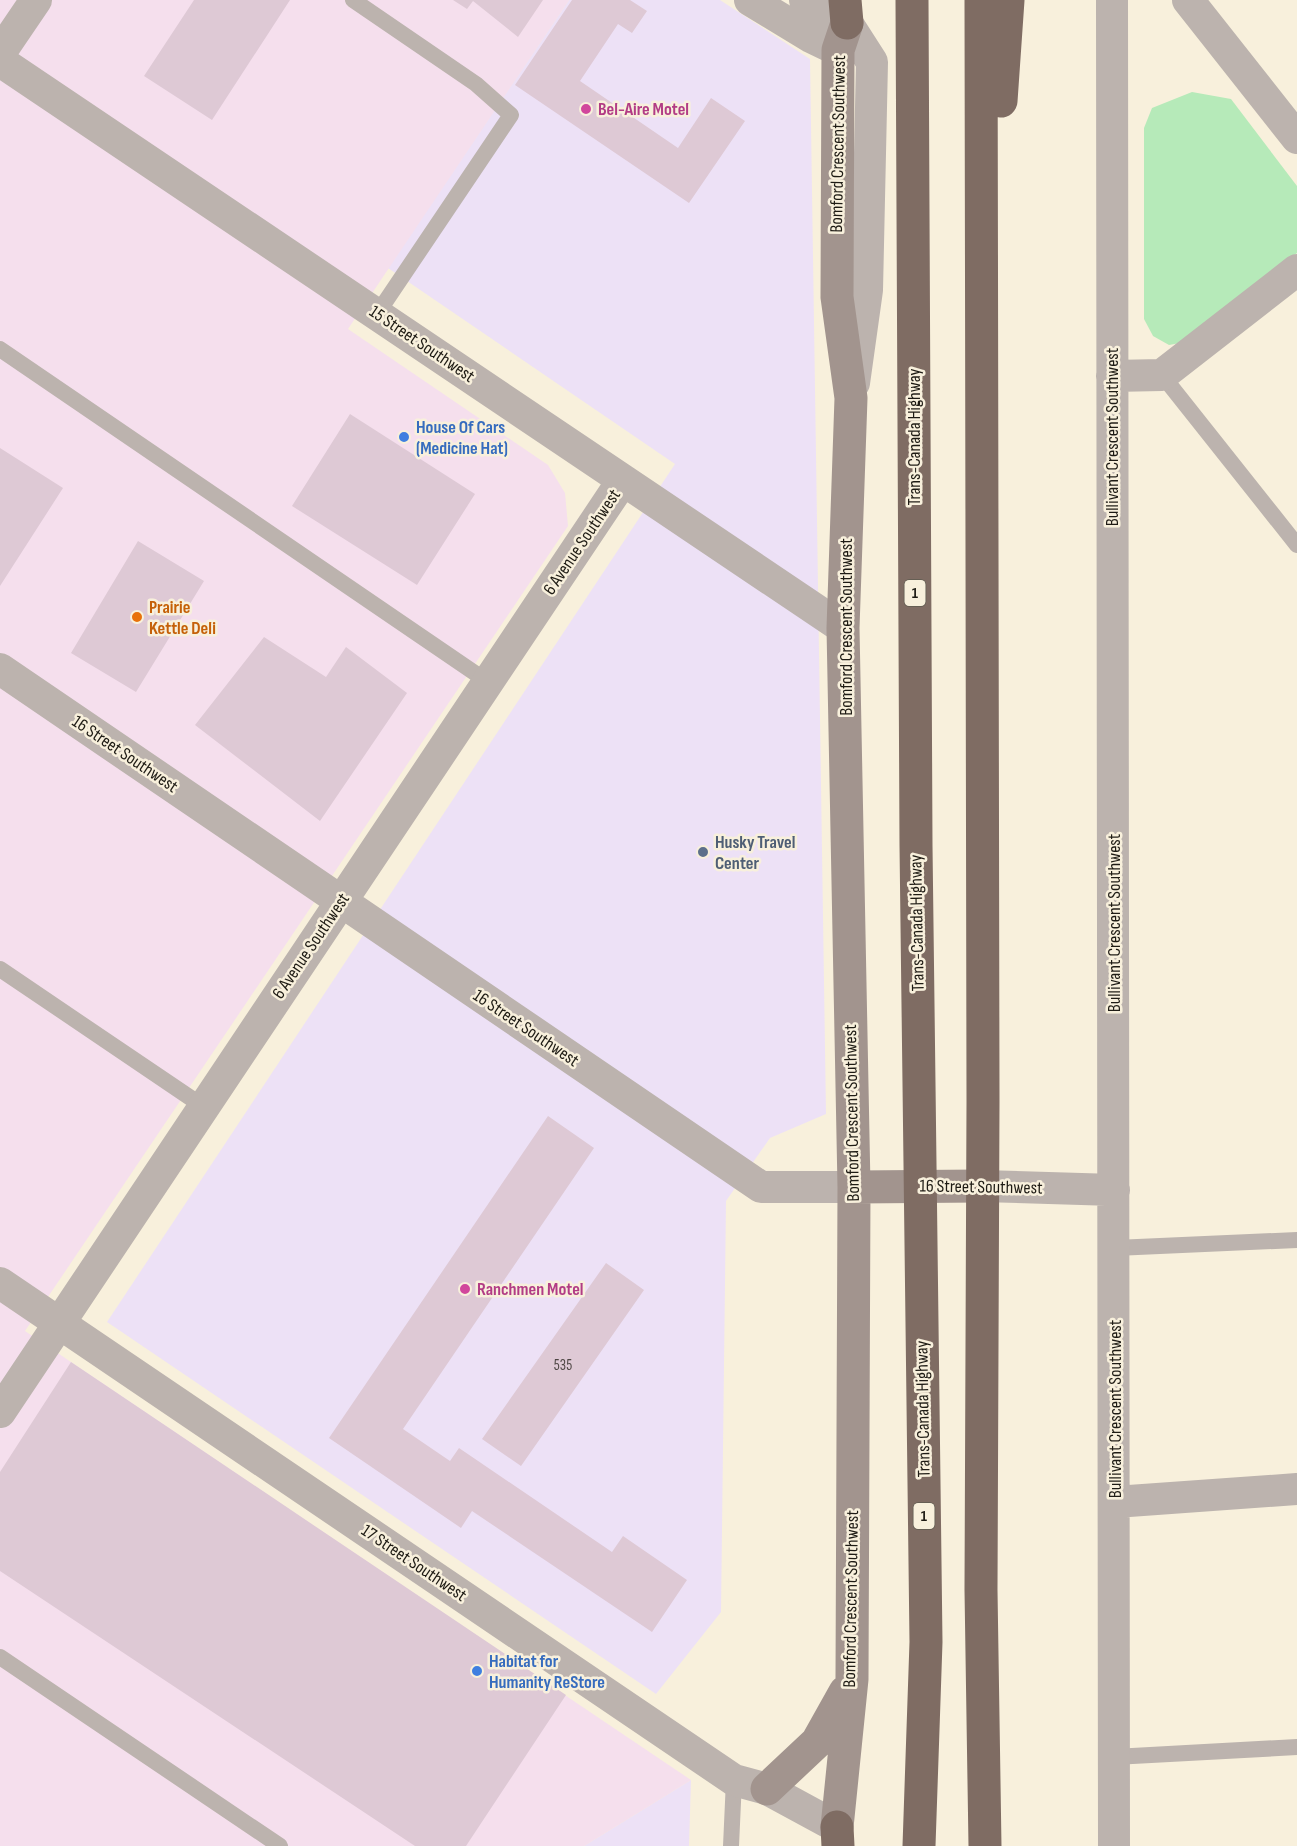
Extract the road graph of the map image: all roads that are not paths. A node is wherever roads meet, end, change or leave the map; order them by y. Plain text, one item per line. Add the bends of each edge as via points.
1 (36, 0) edge
2 (353, 0) edge
3 (750, 0) edge
4 (806, 0) edge
5 (912, 0) edge
6 (981, 0) edge
7 (1008, 0) edge
8 (1112, 0) edge
9 (1198, 3) edge
10 (844, 24) edge
11 (0, 53) edge
12 (0, 60) edge
13 (1297, 138) edge
14 (1297, 270) edge
15 (377, 314) junction
16 (0, 349) edge
17 (1162, 375) junction
18 (1112, 376) junction
19 (981, 402) junction
20 (623, 480) junction
21 (1297, 545) edge
22 (843, 628) junction
23 (0, 669) edge
24 (488, 682) junction
25 (341, 901) junction
26 (0, 969) edge
27 (204, 1107) junction
28 (920, 1186) junction
29 (982, 1186) junction
30 (854, 1187) junction
31 (1114, 1190) junction
32 (1297, 1240) edge
33 (1115, 1248) junction
34 (0, 1283) edge
35 (59, 1323) junction
36 (0, 1412) edge
37 (1297, 1489) edge
38 (1115, 1502) junction
39 (0, 1657) edge
40 (852, 1680) junction
41 (1297, 1747) edge
42 (1114, 1757) junction
43 (734, 1780) junction
44 (767, 1790) junction
45 (837, 1837) edge
46 (280, 1846) edge
47 (731, 1846) edge
48 (919, 1846) edge
49 (985, 1846) edge
50 (1114, 1846) edge

1 - 11 street
2 - 15 lane via 476,84 512,115
3 - 10 street via 811,37
4 - 10 street
5 - 28 highway, Trans-Canada Highway / 1
6 - 19 highway
7 - 19 highway
8 - 18 street, Bullivant Crescent Southwest
9 - 13 street
10 - 22 street, Bomford Crescent Southwest via 837,297 851,398
12 - 15 street, 15 Street Southwest
14 - 17 street
15 - 20 street, 15 Street Southwest
16 - 24 lane
17 - 18 street
17 - 21 lane
18 - 31 street, Bullivant Crescent Southwest
19 - 29 highway
20 - 22 street, 15 Street Southwest
20 - 24 street, 6 Avenue Southwest
22 - 30 street, Bomford Crescent Southwest
23 - 25 street, 16 Street Southwest
24 - 25 street, 6 Avenue Southwest
25 - 27 street, 6 Avenue Southwest
25 - 30 street, 16 Street Southwest via 761,1187
26 - 27 lane
27 - 35 street, 6 Avenue Southwest
28 - 29 street, 16 Street Southwest
28 - 30 street, 16 Street Southwest
28 - 48 highway, Trans-Canada Highway / 1 via 926,1642
29 - 31 street, 16 Street Southwest
29 - 49 highway
30 - 40 street, Bomford Crescent Southwest
31 - 33 street, Bullivant Crescent Southwest
32 - 33 lane
33 - 38 street, Bullivant Crescent Southwest
34 - 35 street, 17 Street Southwest
35 - 36 street, 6 Avenue Southwest
35 - 43 street, 17 Street Southwest
37 - 38 street
38 - 42 street, Bullivant Crescent Southwest
39 - 46 lane
40 - 44 street via 817,1742
40 - 45 street, Bomford Crescent Southwest
41 - 42 lane
42 - 50 street, Bullivant Crescent Southwest
43 - 44 street, 17 Street Southwest
43 - 47 lane
44 - 45 street, 17 Street Southwest

